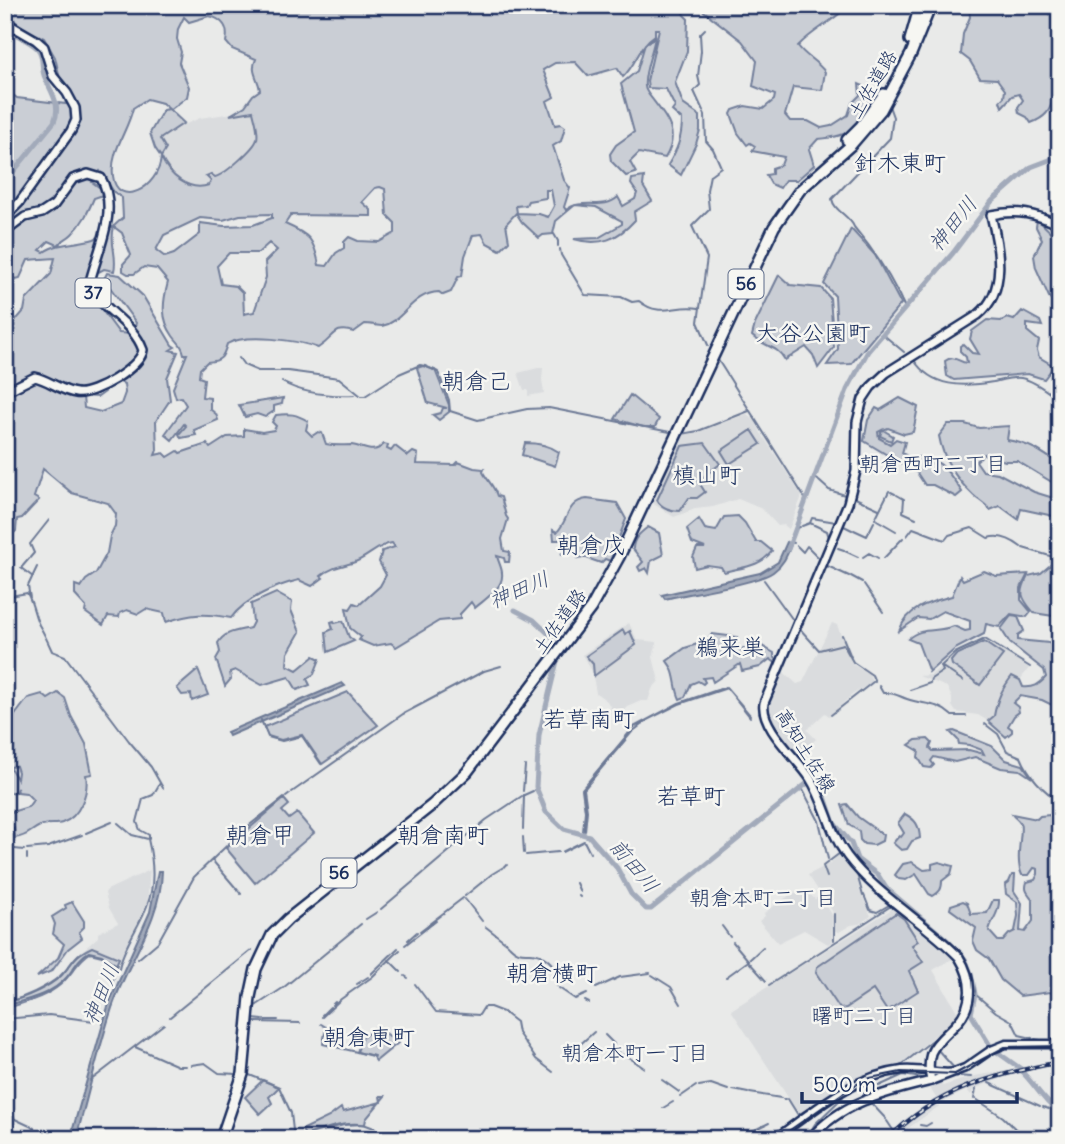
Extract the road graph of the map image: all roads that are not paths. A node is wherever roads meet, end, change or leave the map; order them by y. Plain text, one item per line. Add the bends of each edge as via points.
1 (930, 5) edge
2 (920, 10) edge
3 (5, 22) edge
4 (5, 217) edge
5 (1060, 225) edge
6 (5, 232) edge
7 (5, 392) edge
8 (598, 593) junction
9 (1060, 1044) edge
10 (929, 1071) junction
11 (956, 1072) junction
12 (931, 1081) junction
13 (218, 1139) edge
14 (774, 1139) edge
15 (810, 1139) edge

1 - 2 highway
1 - 8 highway, 土佐道路 / 56 via 911,54 881,110 858,138 800,190 774,227
2 - 8 highway, 土佐道路 / 56 via 905,52 875,108 797,187 766,231
3 - 4 main road via 41,43 55,79 73,103 76,120
5 - 10 main road, 高知土佐線 via 1023,211 992,215 1000,258 988,305 886,373 866,394 858,415 856,471 846,506 763,708 768,725 811,780 846,855 953,951 966,969 970,986 967,1009 933,1049
6 - 7 main road, 37 via 54,205 73,179 83,175 101,178 107,227 89,286 135,333 143,350 132,366 86,393 72,393 35,377
8 - 13 highway, 土佐道路 / 56 via 456,778 270,932 252,966 239,1073
9 - 11 main road via 1006,1044
10 - 11 main road
10 - 12 main road
10 - 14 main road via 899,1070 861,1080
11 - 12 main road
12 - 15 main road via 845,1108

